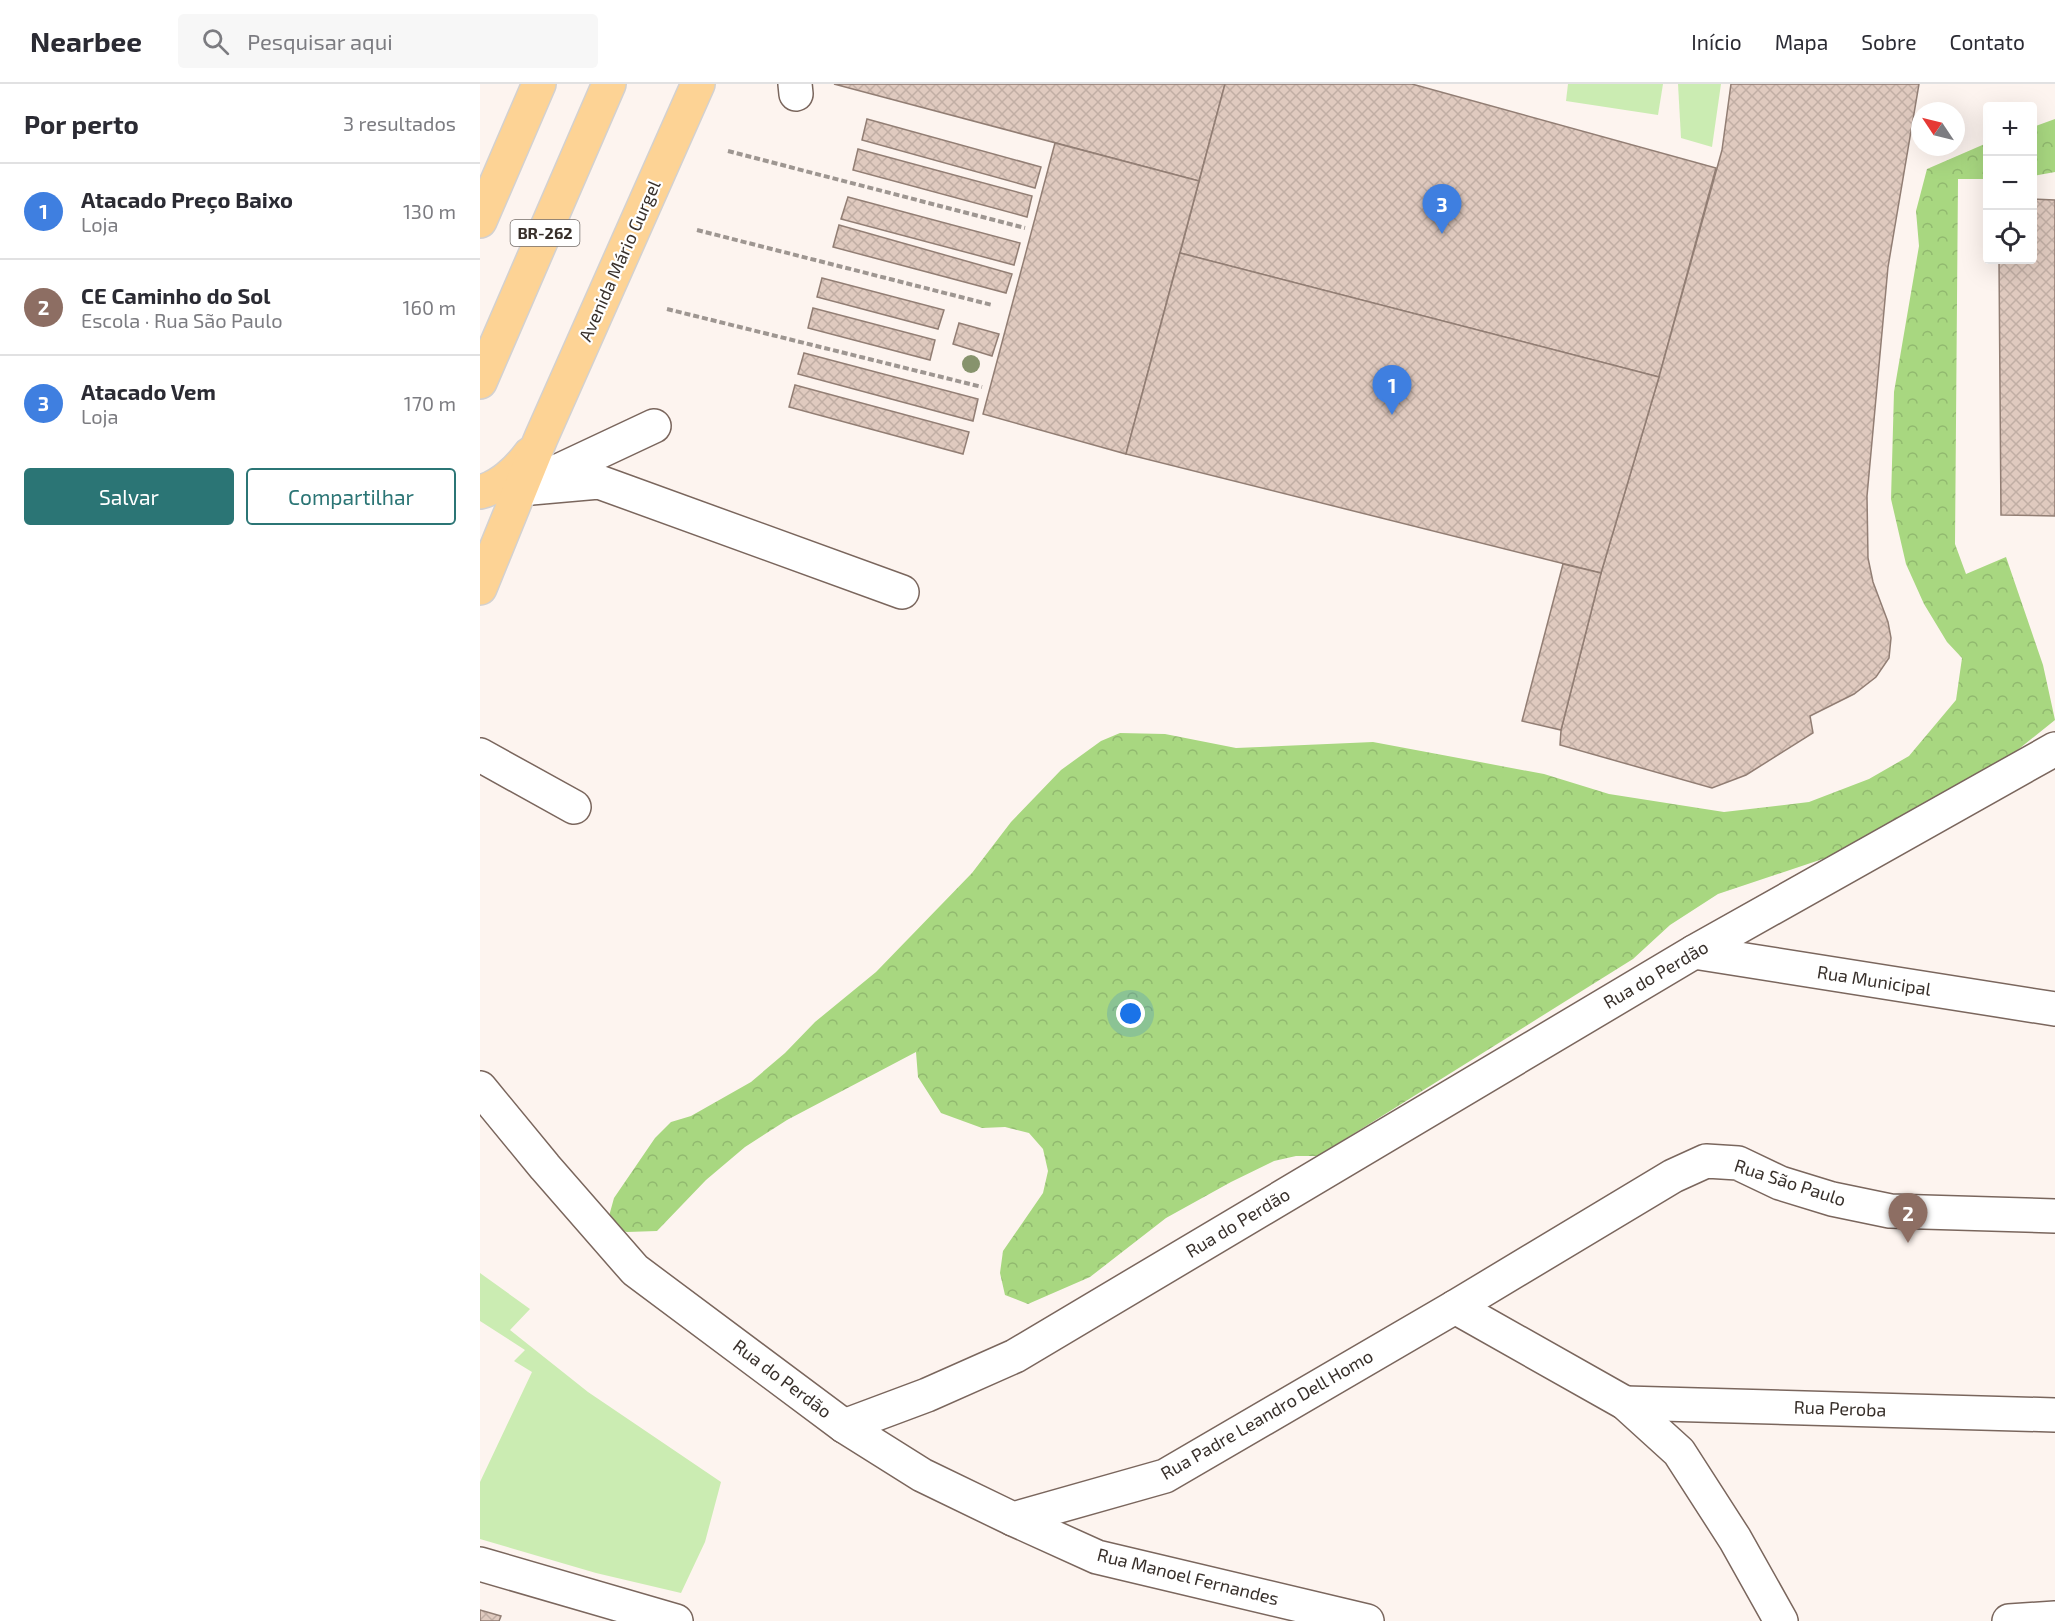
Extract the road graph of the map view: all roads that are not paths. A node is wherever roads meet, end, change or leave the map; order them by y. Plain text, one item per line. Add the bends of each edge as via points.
1 (539, 84) edge
2 (609, 84) edge
3 (698, 84) edge
4 (480, 220) edge
5 (480, 382) edge
6 (654, 426) dead end
7 (541, 438) junction
8 (520, 489) junction
9 (480, 492) edge
10 (480, 588) edge
11 (902, 592) dead end
12 (2055, 749) edge
13 (480, 755) edge
14 (574, 807) dead end
15 (1694, 952) junction
16 (2055, 1010) edge
17 (480, 1088) edge
18 (2055, 1215) edge
19 (1455, 1307) junction
20 (1625, 1403) junction
21 (2055, 1415) edge
22 (844, 1426) junction
23 (1013, 1519) junction
24 (480, 1564) edge
25 (2055, 1618) edge
26 (676, 1621) edge
27 (1367, 1621) edge
28 (1781, 1621) edge
29 (2009, 1621) edge

1 - 4 main road
2 - 5 main road, BR-262
3 - 7 main road, Avenida Mário Gurgel
6 - 8 street
7 - 8 main road
7 - 9 main road via 519,469
8 - 10 main road
8 - 11 street via 599,482
12 - 15 street, Rua do Perdão
13 - 14 street
15 - 16 street, Rua Municipal
15 - 22 street, Rua do Perdão via 1015,1356
17 - 22 street, Rua do Perdão via 635,1270
18 - 19 street, Rua São Paulo via 1890,1211 1780,1183 1738,1163 1706,1161 1672,1176
19 - 20 street
19 - 23 street, Rua Padre Leandro Dell Homo via 1165,1476
20 - 21 street, Rua Peroba
20 - 28 street via 1679,1452
22 - 23 street via 922,1475
23 - 27 street, Rua Manoel Fernandes via 1097,1557
24 - 26 street
25 - 29 street

